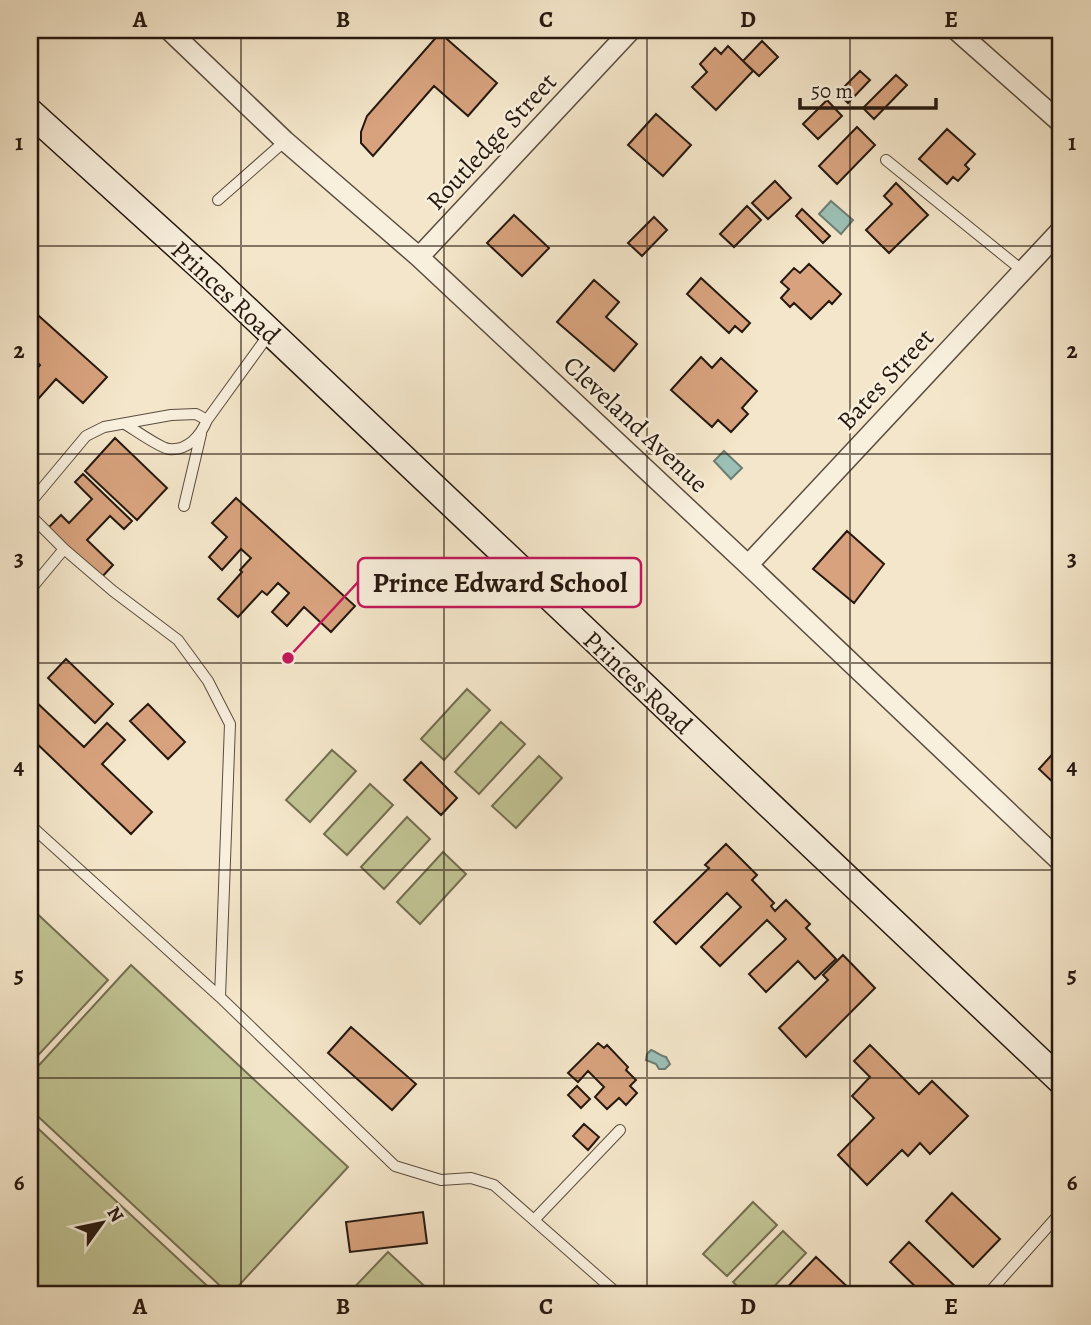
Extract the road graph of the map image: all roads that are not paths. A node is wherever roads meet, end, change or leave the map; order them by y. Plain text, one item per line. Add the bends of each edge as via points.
1 (169, 30) edge
2 (631, 30) edge
3 (956, 30) edge
4 (30, 112) edge
5 (1061, 123) edge
6 (285, 141) junction
7 (886, 160) dead end
8 (218, 200) dead end
9 (1061, 230) edge
10 (419, 257) junction
11 (1023, 271) junction
12 (270, 332) junction
13 (207, 420) junction
14 (125, 424) junction
15 (201, 433) junction
16 (30, 503) edge
17 (184, 506) dead end
18 (30, 515) edge
19 (64, 549) junction
20 (748, 565) junction
21 (30, 590) edge
22 (30, 825) edge
23 (1061, 863) edge
24 (220, 997) junction
25 (1061, 1081) edge
26 (620, 1130) dead end
27 (1061, 1213) edge
28 (534, 1220) junction
29 (619, 1295) edge
30 (987, 1295) edge

1 - 6 street, Cleveland Avenue
2 - 10 street, Routledge Street
3 - 5 street
4 - 12 main road, Princes Road
6 - 8 lane
6 - 10 street, Cleveland Avenue
7 - 11 lane
9 - 11 street, Bates Street
10 - 20 street, Cleveland Avenue
11 - 20 street, Bates Street
12 - 13 lane
12 - 25 main road, Princes Road
13 - 14 lane via 196,414 171,415
13 - 15 lane
14 - 15 lane via 167,449 189,445
14 - 16 lane via 86,436
15 - 17 lane
18 - 19 lane
19 - 21 lane
19 - 24 lane via 178,640 208,681 230,724
20 - 23 street, Cleveland Avenue
22 - 24 lane
24 - 28 lane via 395,1166 441,1180 471,1178 494,1185
26 - 28 lane
27 - 30 lane
28 - 29 lane

